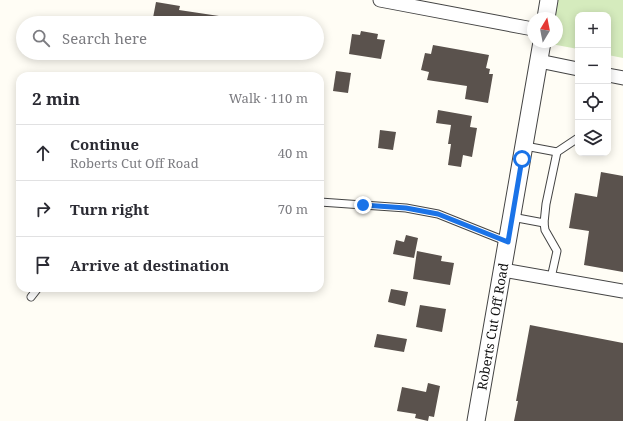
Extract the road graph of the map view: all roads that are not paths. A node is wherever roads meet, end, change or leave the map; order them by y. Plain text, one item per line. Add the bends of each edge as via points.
1 (380, 0) edge
2 (549, 0) edge
3 (547, 12) edge
4 (527, 28) edge
5 (541, 48) edge
6 (539, 61) junction
7 (575, 68) edge
8 (611, 76) edge
9 (623, 78) edge
10 (575, 140) edge
11 (525, 146) junction
12 (557, 152) junction
13 (324, 202) edge
14 (512, 218) junction
15 (544, 223) junction
16 (508, 242) junction
17 (504, 270) junction
18 (551, 278) junction
19 (623, 291) edge
20 (35, 292) edge
21 (31, 297) dead end
22 (476, 421) edge

1 - 4 street
2 - 3 street
5 - 6 street, Roberts Cut Off Road
6 - 7 street
6 - 11 street, Roberts Cut Off Road
8 - 9 street
10 - 12 lane
11 - 12 lane
11 - 14 street, Roberts Cut Off Road
12 - 15 lane
13 - 16 lane via 406,208 438,214
14 - 15 lane
14 - 16 street, Roberts Cut Off Road
15 - 18 lane via 544,230 557,251
16 - 17 street, Roberts Cut Off Road
17 - 18 street
17 - 22 street, Roberts Cut Off Road
18 - 19 street
20 - 21 lane

